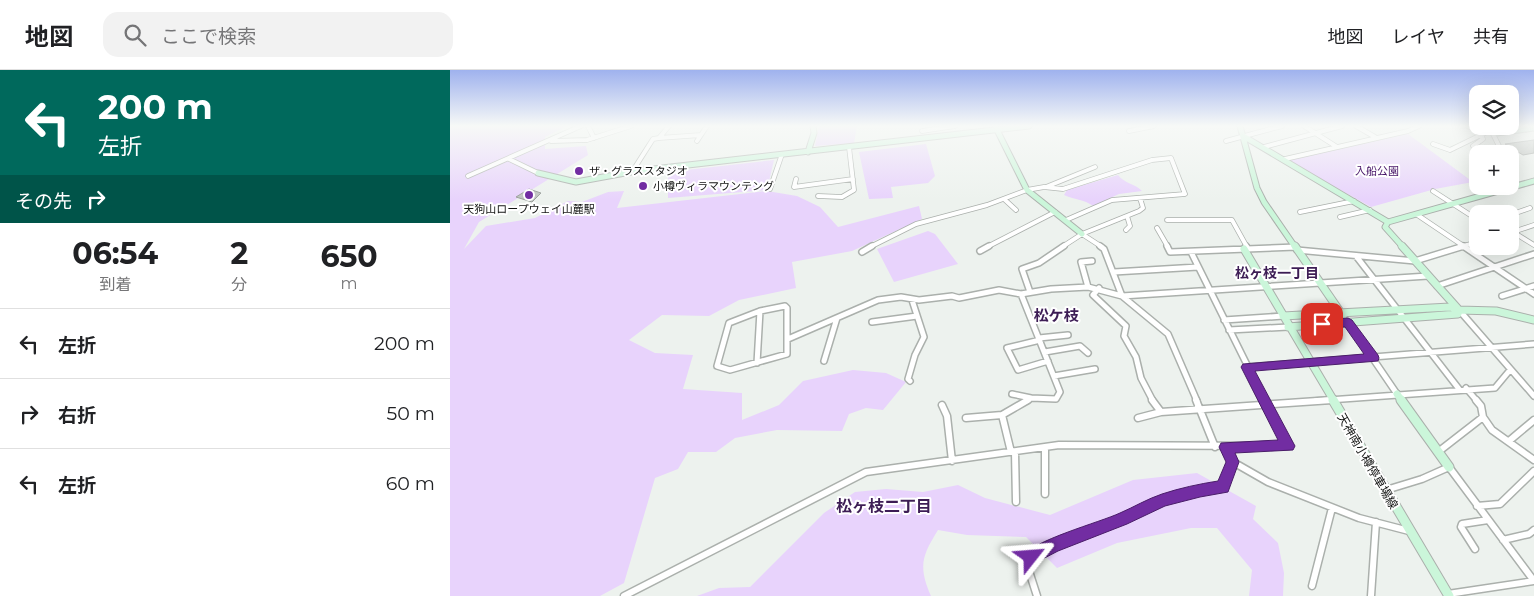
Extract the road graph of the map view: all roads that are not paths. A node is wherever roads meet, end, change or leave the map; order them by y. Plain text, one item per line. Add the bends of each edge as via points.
1 (528, 151) edge
2 (646, 151) edge
3 (820, 151) edge
4 (849, 151) edge
5 (1007, 151) edge
6 (1247, 151) edge
7 (1270, 151) edge
8 (1319, 151) edge
9 (808, 152) joint
10 (782, 154) junction
11 (509, 159) junction
12 (1285, 159) junction
13 (1095, 167) dead end
14 (632, 172) junction
15 (538, 173) joint
16 (468, 176) dead end
17 (796, 179) dead end
18 (853, 179) junction
19 (1534, 181) edge
20 (1046, 187) junction
21 (770, 189) dead end
22 (1027, 190) junction
23 (1433, 192) dead end
24 (818, 196) dead end
25 (1140, 198) junction
26 (1004, 199) junction
27 (1354, 201) junction
28 (1452, 204) junction
29 (1530, 208) dead end
30 (1016, 210) dead end
31 (1371, 210) junction
32 (1055, 212) junction
33 (1300, 212) dead end
34 (1519, 212) edge
35 (1416, 214) junction
36 (1469, 214) edge
37 (1127, 216) junction
38 (1340, 217) dead end
39 (1066, 220) junction
40 (1167, 220) dead end
41 (1388, 222) junction
42 (1534, 225) edge
43 (1157, 228) dead end
44 (1126, 230) dead end
45 (1519, 230) edge
46 (1082, 234) junction
47 (1519, 237) edge
48 (1469, 245) edge
49 (1534, 245) edge
50 (1464, 247) junction
51 (1246, 249) junction
52 (1297, 249) junction
53 (980, 251) dead end
54 (862, 252) dead end
55 (1191, 252) junction
56 (1534, 254) edge
57 (1356, 256) junction
58 (1092, 261) dead end
59 (1415, 261) junction
60 (1198, 267) junction
61 (1493, 267) junction
62 (1114, 272) junction
63 (1428, 276) junction
64 (1374, 280) junction
65 (1321, 284) junction
66 (1088, 286) junction
67 (1265, 286) junction
68 (1437, 286) junction
69 (1534, 286) edge
70 (1099, 288) junction
71 (1525, 289) junction
72 (1209, 290) junction
73 (1030, 292) junction
74 (1022, 294) junction
75 (1534, 294) edge
76 (1122, 296) junction
77 (1502, 296) dead end
78 (912, 300) junction
79 (1397, 309) junction
80 (1459, 310) junction
81 (760, 311) junction
82 (1342, 314) junction
83 (917, 316) junction
84 (1283, 316) junction
85 (837, 318) junction
86 (1404, 319) junction
87 (1224, 320) junction
88 (1534, 320) edge
89 (872, 322) dead end
90 (1348, 322) junction
91 (1288, 326) junction
92 (1229, 330) junction
93 (1068, 335) dead end
94 (788, 339) junction
95 (1040, 339) junction
96 (1534, 344) edge
97 (1492, 348) junction
98 (1045, 352) junction
99 (1088, 353) dead end
100 (1431, 353) junction
101 (1373, 358) junction
102 (824, 361) dead end
103 (1048, 361) junction
104 (1311, 362) junction
105 (757, 363) junction
106 (1247, 367) junction
107 (1095, 369) dead end
108 (1510, 370) junction
109 (1054, 376) junction
110 (910, 381) dead end
111 (1466, 388) junction
112 (1459, 389) junction
113 (1012, 394) dead end
114 (1397, 394) junction
115 (1534, 396) edge
116 (1031, 398) junction
117 (1332, 399) junction
118 (942, 405) dead end
119 (1266, 405) junction
120 (1200, 410) junction
121 (1162, 412) junction
122 (1002, 415) junction
123 (1483, 417) junction
124 (966, 418) dead end
125 (1138, 418) dead end
126 (1534, 420) edge
127 (1508, 441) junction
128 (1046, 447) junction
129 (1215, 447) junction
130 (1226, 447) junction
131 (1013, 452) junction
132 (1438, 452) junction
133 (1534, 460) edge
134 (952, 461) junction
135 (1232, 462) junction
136 (1449, 467) junction
137 (1534, 470) edge
138 (1386, 490) junction
139 (1045, 494) dead end
140 (1016, 502) dead end
141 (1478, 506) junction
142 (1332, 508) junction
143 (1488, 520) junction
144 (1376, 522) junction
145 (1534, 530) edge
146 (1409, 531) junction
147 (1503, 540) junction
148 (1475, 548) dead end
149 (1534, 581) edge
150 (1312, 586) dead end
151 (1448, 595) edge
152 (624, 596) edge
153 (1037, 596) edge
154 (1371, 596) edge

1 - 11 street
2 - 14 street
3 - 9 street
4 - 18 street
5 - 22 street
6 - 52 street via 1264,202
7 - 12 street
8 - 12 street
9 - 10 street
10 - 14 street
10 - 21 street
11 - 15 street
11 - 16 street
12 - 27 street
13 - 20 street
14 - 15 street via 576,182
17 - 18 street via 794,187
18 - 24 street via 854,190 849,196
19 - 28 street
20 - 22 street
20 - 25 street via 1064,189 1152,160 1171,158 1185,194
22 - 26 street
22 - 32 street
23 - 28 street
25 - 37 street via 1142,208
25 - 39 street via 1112,200
26 - 30 street
26 - 54 street via 916,224
27 - 31 street
27 - 33 street
28 - 35 street
28 - 36 street
29 - 34 street
31 - 38 street
31 - 41 street
32 - 39 street
32 - 53 street
35 - 41 street
35 - 50 street
37 - 44 street via 1130,226
37 - 46 street
39 - 46 street
40 - 51 street via 1232,220
41 - 59 street via 1385,227
42 - 45 street
43 - 55 street via 1170,252
46 - 62 street via 1104,249
46 - 73 street via 1038,263 1022,269
47 - 49 street
48 - 50 street
50 - 59 street
50 - 61 street
51 - 52 street
51 - 55 street
51 - 67 street, 天神南小樽停車場線
52 - 57 street
52 - 65 street
55 - 60 street
56 - 61 street
57 - 59 street
57 - 64 street
58 - 66 street via 1082,262
59 - 63 street
60 - 62 street
60 - 72 street
61 - 68 street
61 - 71 street
62 - 76 street
63 - 64 street
63 - 68 street
64 - 65 street
64 - 79 street
65 - 67 street
65 - 82 street
66 - 70 street
66 - 73 street
67 - 72 street
67 - 84 street, 天神南小樽停車場線
68 - 80 street
69 - 71 street
70 - 76 street
70 - 121 street via 1094,295 1126,326 1124,336 1136,357 1141,378
71 - 75 street
71 - 77 street
72 - 76 street
72 - 87 street
73 - 74 street
74 - 78 street via 999,290 959,298
74 - 95 street
76 - 120 street via 1168,334
78 - 83 street
78 - 85 street via 901,297 878,300
79 - 80 street via 1450,307
79 - 82 street
79 - 86 street
80 - 86 street via 1458,314
80 - 88 street via 1496,311
80 - 97 street
81 - 94 street via 787,308
81 - 105 street
81 - 105 street via 729,323 717,366 730,370
82 - 84 street
82 - 90 street
83 - 89 street
83 - 110 street via 924,336 914,355
84 - 87 street
84 - 91 street, 天神南小樽停車場線
85 - 94 street
85 - 102 street
86 - 90 street
86 - 100 street
87 - 92 street
90 - 91 street
90 - 101 street
91 - 92 street
91 - 104 street, 天神南小樽停車場線
92 - 106 street
93 - 95 street
94 - 105 street via 787,354
95 - 98 street
95 - 103 street via 1007,348 1018,370
96 - 97 street
97 - 100 street
97 - 108 street
98 - 99 street via 1080,346
98 - 103 street
100 - 101 street
100 - 112 street
101 - 104 street
101 - 114 street
103 - 109 street
104 - 106 street
104 - 117 street, 天神南小樽停車場線
106 - 119 street
107 - 109 street
108 - 111 street via 1495,388
108 - 115 street
109 - 116 street via 1060,392 1056,399
111 - 112 street
111 - 123 street via 1481,406
112 - 114 street
113 - 116 street
114 - 117 street
114 - 132 street
116 - 122 street
117 - 119 street
117 - 138 street, 天神南小樽停車場線
118 - 134 street via 947,416
119 - 120 street
119 - 130 street via 1288,446
120 - 121 street
120 - 129 street
121 - 125 street
122 - 124 street
122 - 131 street
123 - 127 street via 1492,430
123 - 132 street
126 - 127 street
127 - 133 street
128 - 129 street
128 - 131 street
128 - 139 street
129 - 130 street
130 - 135 street
131 - 134 street
131 - 140 street
132 - 136 street
134 - 152 street via 866,472
135 - 142 street via 1268,482
135 - 153 street via 1223,487 1163,500 1031,557 1028,568
136 - 138 street
136 - 141 street
137 - 141 street via 1500,504
138 - 146 street, 天神南小樽停車場線
141 - 143 street
142 - 144 street
142 - 150 street
143 - 147 street
143 - 148 street via 1462,524
144 - 146 street
144 - 154 street
145 - 147 street via 1530,534
146 - 151 street, 天神南小樽停車場線
147 - 149 street
149 - 151 street

